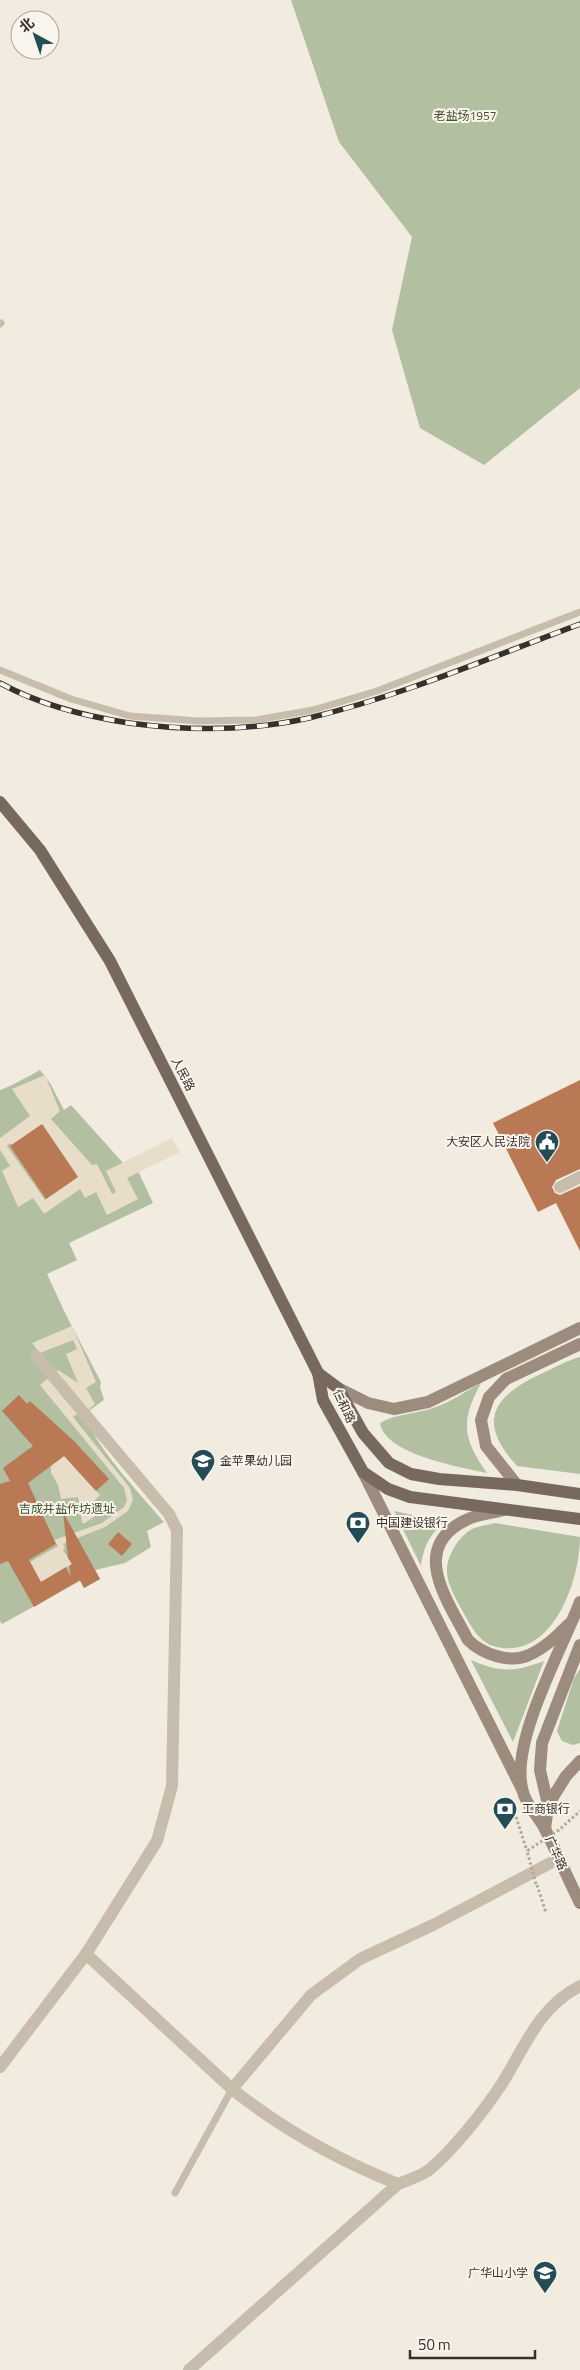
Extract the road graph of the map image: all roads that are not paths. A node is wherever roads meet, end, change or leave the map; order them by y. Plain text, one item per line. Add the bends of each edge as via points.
1 (580, 612) edge
2 (0, 670) edge
3 (0, 802) edge
4 (580, 1177) edge
5 (560, 1187) dead end
6 (580, 1328) edge
7 (580, 1344) edge
8 (36, 1356) dead end
9 (318, 1373) junction
10 (338, 1388) junction
11 (363, 1472) junction
12 (517, 1485) junction
13 (580, 1494) edge
14 (509, 1509) junction
15 (580, 1519) edge
16 (580, 1602) edge
17 (573, 1621) junction
18 (580, 1645) edge
19 (580, 1761) edge
20 (522, 1789) junction
21 (548, 1805) junction
22 (545, 1829) junction
23 (558, 1859) junction
24 (580, 1903) edge
25 (86, 1954) junction
26 (580, 1986) edge
27 (0, 2067) edge
28 (232, 2089) junction
29 (398, 2184) junction
30 (175, 2193) dead end
31 (189, 2370) edge

1 - 2 lane via 376,691 313,710 256,720 199,721 130,716 71,699
3 - 9 main road, 人民路 via 40,850 110,961
4 - 5 street
6 - 10 main road via 428,1402 394,1409 368,1403
7 - 12 main road via 506,1379 489,1397 481,1420 486,1446
8 - 25 street via 169,1514 176,1530 172,1786 157,1840
9 - 10 main road, 仁和路
9 - 11 main road, 仁和路 via 323,1400
10 - 12 main road, 仁和路 via 363,1433 388,1463 411,1474 439,1479
11 - 14 main road, 仁和路 via 388,1489 410,1497
11 - 20 main road, 广华路
12 - 13 main road, 仁和路
14 - 15 main road, 仁和路
14 - 17 main road via 467,1519 440,1544 434,1564 437,1579 468,1640 476,1648 492,1655 508,1658 528,1656 548,1644
16 - 17 main road
17 - 20 main road via 525,1740 520,1766
18 - 21 main road via 542,1744 540,1770
19 - 21 main road
20 - 22 main road, 广华路
21 - 22 main road
22 - 23 main road, 广华路
23 - 24 main road, 广华路
23 - 28 street via 353,1964 310,1994
25 - 27 street
25 - 28 street
26 - 29 street via 567,1992 546,2011 502,2084 455,2144 428,2171
28 - 29 street via 269,2119 357,2168
28 - 30 lane
29 - 31 street

